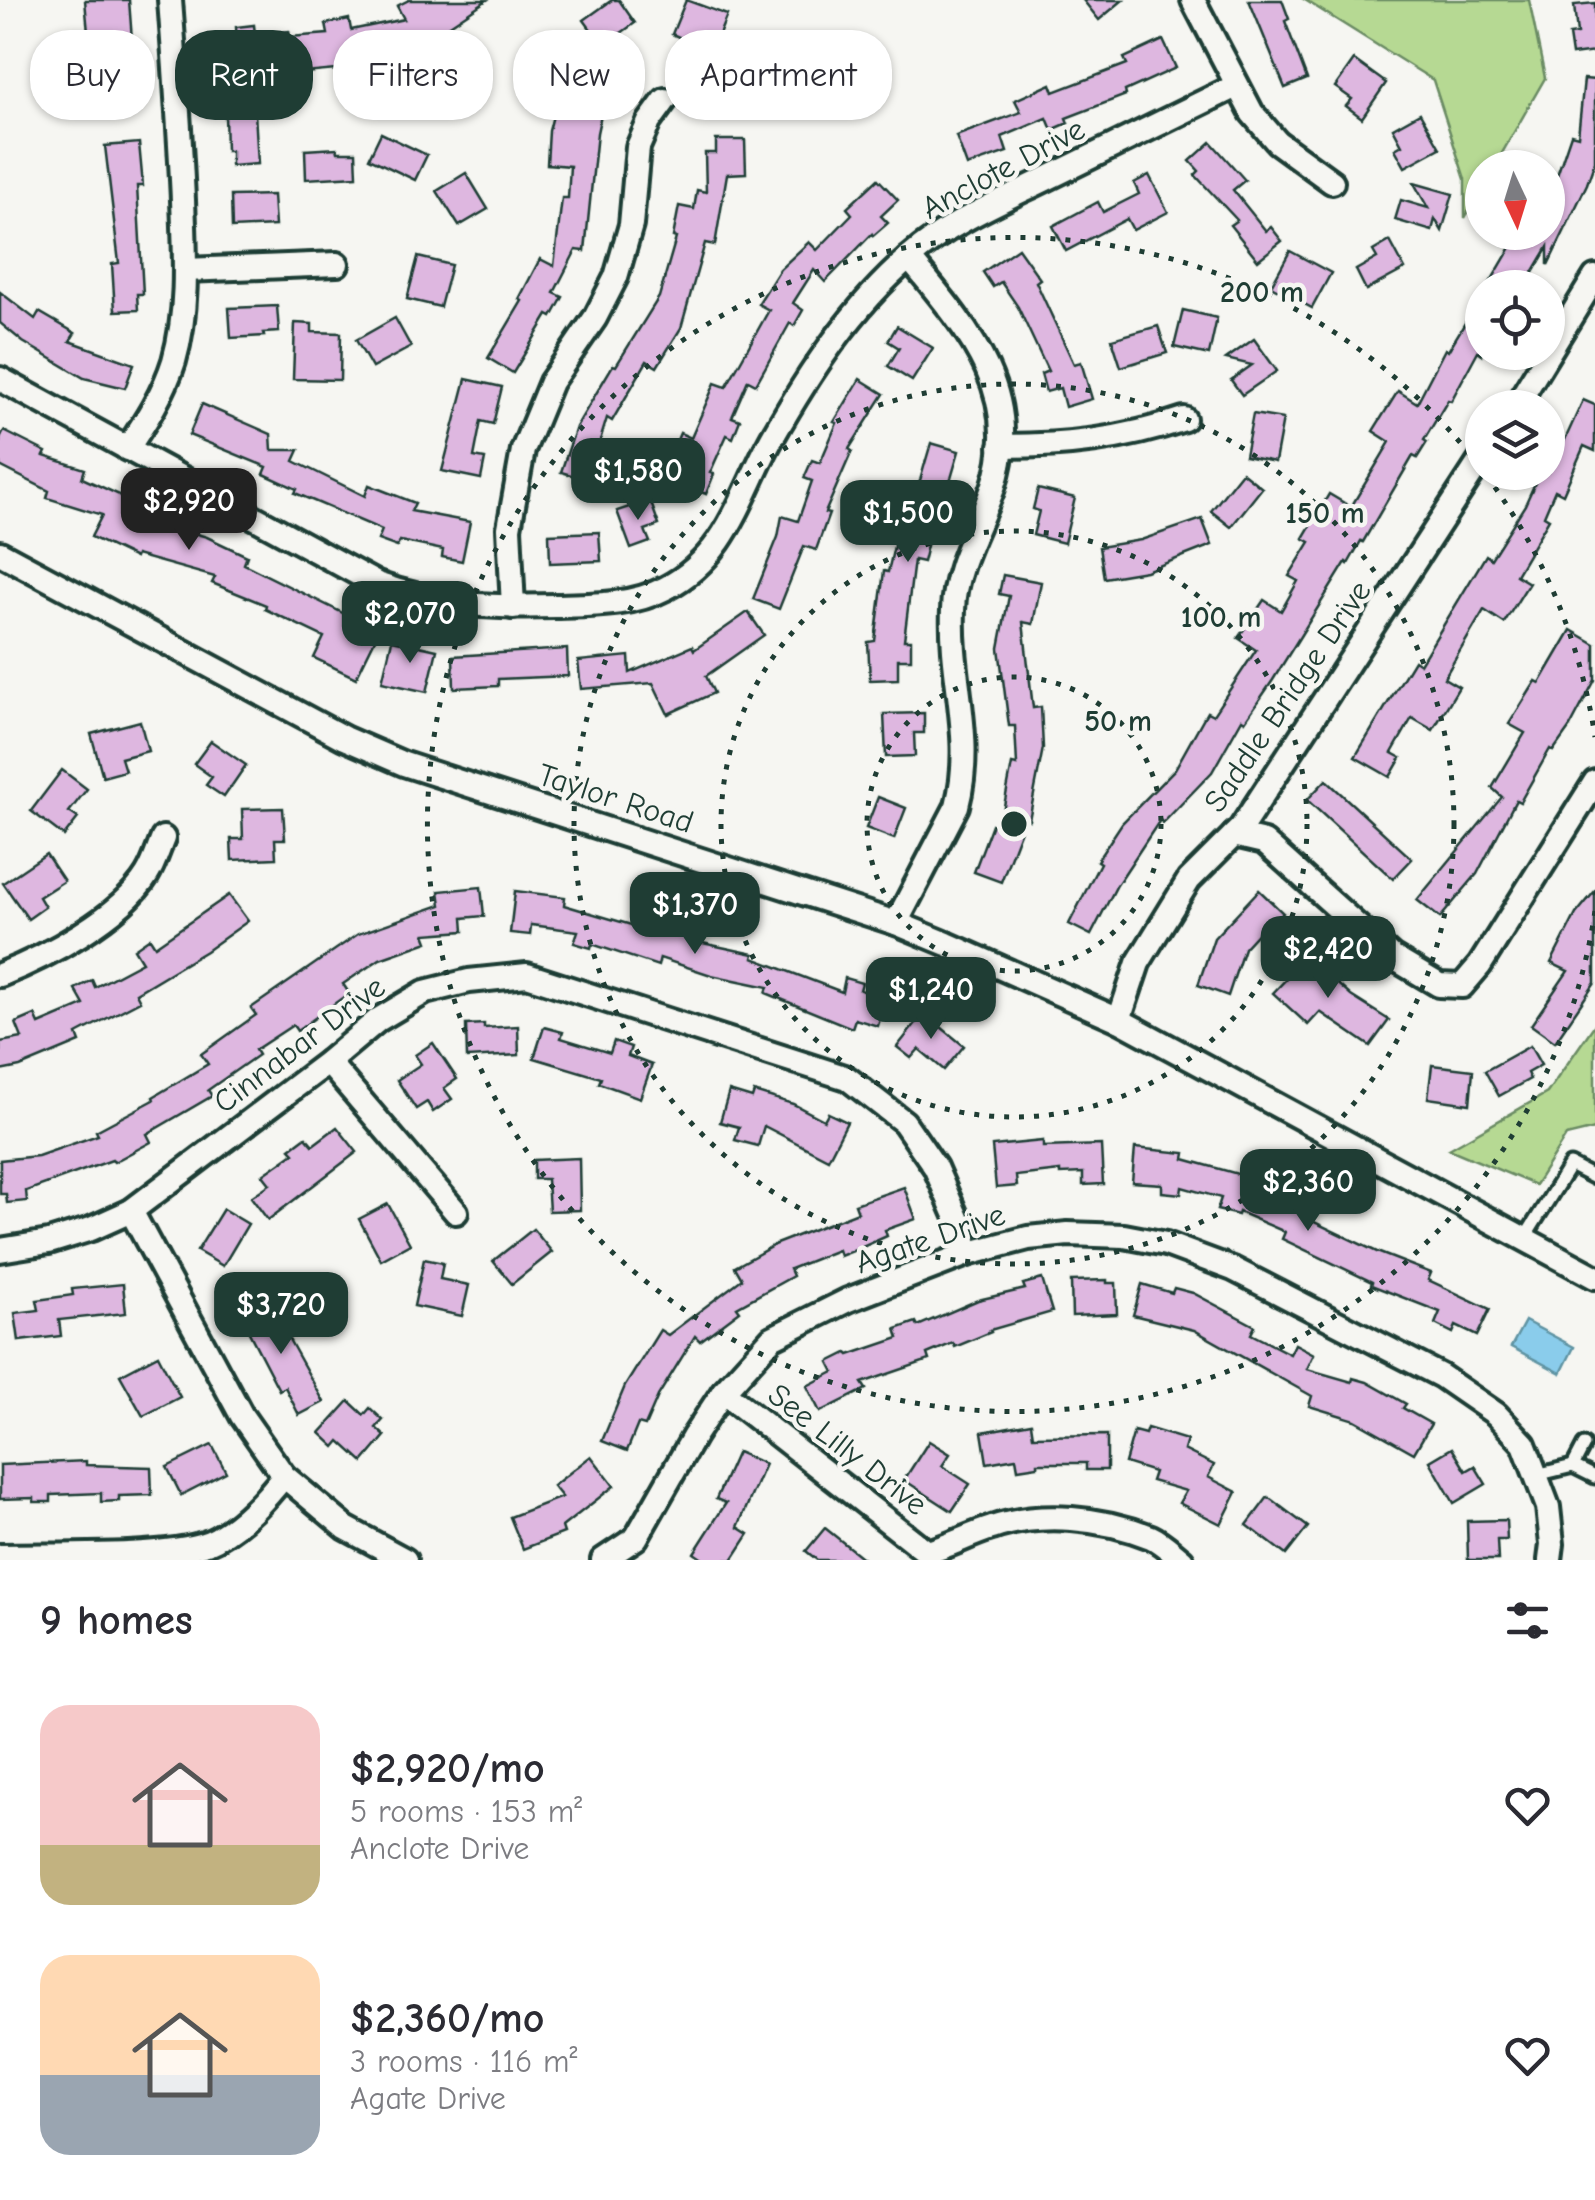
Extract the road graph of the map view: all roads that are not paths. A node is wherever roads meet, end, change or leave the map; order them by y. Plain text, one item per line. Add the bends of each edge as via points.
1 (170, 0) edge
2 (1194, 0) edge
3 (1236, 86) junction
4 (665, 100) dead end
5 (1332, 182) dead end
6 (910, 258) junction
7 (338, 264) dead end
8 (185, 270) junction
9 (1595, 277) edge
10 (0, 379) edge
11 (1526, 390) edge
12 (1184, 419) dead end
13 (1001, 446) junction
14 (127, 449) junction
15 (1465, 484) edge
16 (0, 554) edge
17 (513, 608) junction
18 (1595, 782) edge
19 (1234, 835) junction
20 (162, 838) dead end
21 (896, 922) junction
22 (0, 974) edge
23 (1119, 1020) junction
24 (328, 1062) junction
25 (1595, 1178) edge
26 (131, 1211) junction
27 (456, 1212) dead end
28 (1524, 1240) junction
29 (0, 1250) edge
30 (967, 1254) junction
31 (1595, 1277) edge
32 (723, 1392) junction
33 (1584, 1445) dead end
34 (1573, 1466) junction
35 (284, 1476) junction
36 (1536, 1476) junction
37 (1595, 1477) edge
38 (0, 1556) edge
39 (928, 1556) edge
40 (404, 1560) edge
41 (603, 1560) edge
42 (1182, 1560) edge
43 (1550, 1560) edge

1 - 8 street
2 - 3 street
3 - 5 street via 1276,142
3 - 6 street, Anclote Drive via 973,216
4 - 17 street via 638,147 631,225 616,277 551,382 523,450 509,528
6 - 13 street via 984,356 998,399
6 - 17 street, Anclote Drive via 868,298 816,366 771,440 730,528 700,565 665,589 630,601
7 - 8 street
8 - 14 street via 184,317 173,362
9 - 11 street
10 - 14 street, Anclote Drive
12 - 13 street via 1106,440
13 - 21 street via 953,604 966,739 961,790
14 - 17 street, Anclote Drive via 376,584 444,603
15 - 19 street, Saddle Bridge Drive
16 - 21 street, Taylor Road via 404,764
18 - 19 street via 1462,986 1439,985 1392,957 1264,842
19 - 23 street, Saddle Bridge Drive via 1189,880 1138,963
20 - 22 street via 147,875 120,904 50,952
21 - 23 street, Taylor Road
23 - 28 street, Taylor Road
24 - 26 street, Cinnabar Drive
24 - 27 street
24 - 30 street, Cinnabar Drive via 425,992 527,975 847,1078 904,1122 935,1167
25 - 28 lane via 1570,1165
26 - 29 street, Cinnabar Drive via 63,1238
26 - 35 street via 242,1416
28 - 31 street, Taylor Road
30 - 32 street, Agate Drive via 772,1338
30 - 36 street, Agate Drive via 1028,1238 1124,1236 1234,1269 1441,1376 1506,1424 1524,1444
32 - 39 street, See Lilly Drive
32 - 41 street, Agate Drive via 636,1538
33 - 34 lane
34 - 36 lane
34 - 37 lane
35 - 38 street via 264,1502 214,1540 179,1552
35 - 40 street via 346,1528
36 - 43 street, Agate Drive via 1548,1506
39 - 42 street via 992,1528 1058,1518 1154,1538

